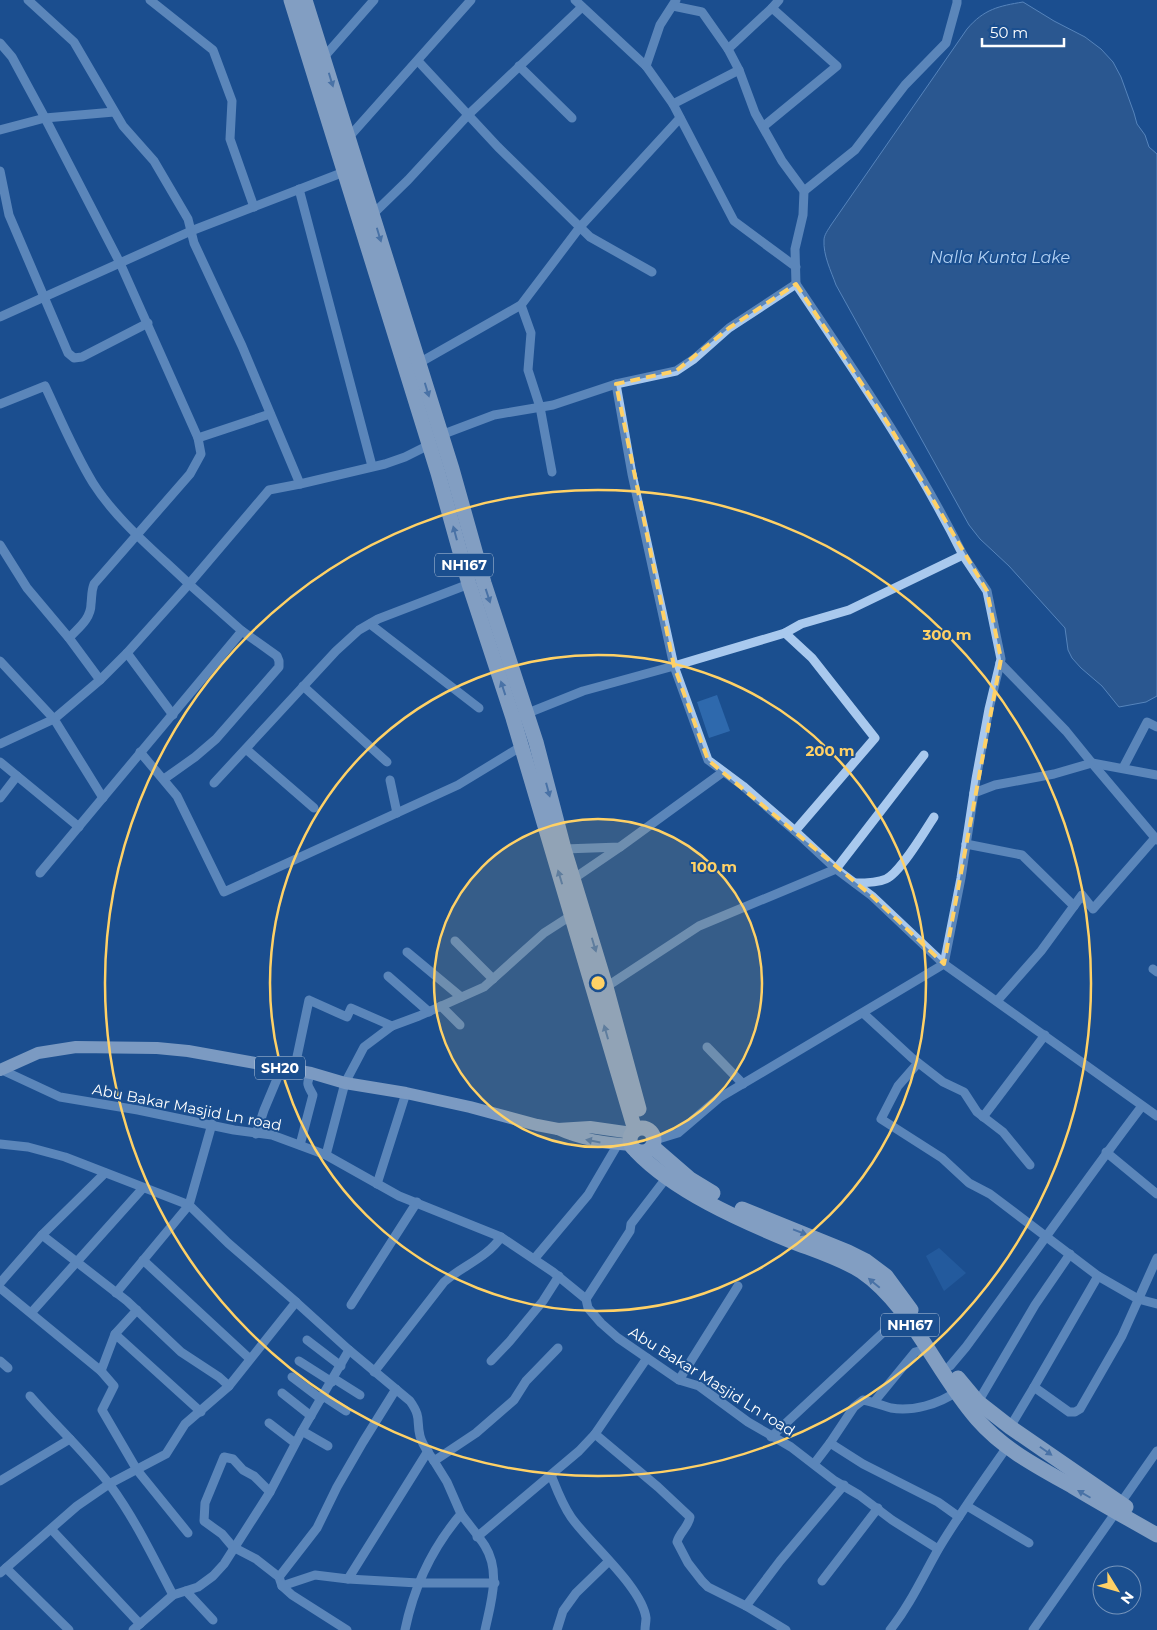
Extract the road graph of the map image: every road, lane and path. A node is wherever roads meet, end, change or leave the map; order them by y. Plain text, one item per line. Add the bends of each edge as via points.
1 (28, 0) edge
2 (150, 0) edge
3 (291, 0) edge
4 (305, 0) edge
5 (374, 0) edge
6 (471, 0) edge
7 (779, 0) edge
8 (956, 0) edge
9 (578, 3) edge
10 (674, 3) edge
11 (772, 8) junction
12 (0, 43) edge
13 (728, 49) junction
14 (324, 57) junction
15 (418, 61) junction
16 (520, 66) junction
17 (646, 66) junction
18 (739, 70) junction
19 (673, 104) junction
20 (114, 112) junction
21 (468, 114) junction
22 (45, 118) junction
23 (572, 118) dead end
24 (680, 118) junction
25 (764, 126) junction
26 (0, 130) edge
27 (349, 137) junction
28 (0, 171) edge
29 (344, 172) junction
30 (299, 189) junction
31 (804, 191) junction
32 (254, 207) junction
33 (373, 214) junction
34 (580, 227) junction
35 (191, 231) junction
36 (120, 263) junction
37 (796, 267) junction
38 (652, 272) dead end
39 (796, 284) junction
40 (44, 297) junction
41 (521, 305) junction
42 (0, 317) edge
43 (148, 323) junction
44 (419, 363) junction
45 (616, 384) junction
46 (0, 404) edge
47 (540, 407) junction
48 (270, 414) junction
49 (441, 435) junction
50 (198, 438) junction
51 (429, 445) junction
52 (372, 466) junction
53 (552, 472) dead end
54 (300, 484) junction
55 (138, 535) junction
56 (0, 545) edge
57 (964, 555) junction
58 (189, 584) junction
59 (469, 584) junction
60 (370, 624) junction
61 (242, 631) junction
62 (785, 633) junction
63 (69, 638) junction
64 (127, 653) junction
65 (0, 661) edge
66 (1000, 663) junction
67 (674, 666) junction
68 (100, 680) junction
69 (303, 686) junction
70 (479, 708) dead end
71 (174, 715) junction
72 (520, 716) junction
73 (54, 719) junction
74 (1157, 727) edge
75 (0, 744) edge
76 (522, 746) junction
77 (246, 749) junction
78 (140, 752) junction
79 (924, 755) dead end
80 (0, 762) edge
81 (387, 762) dead end
82 (1092, 763) junction
83 (1123, 768) junction
84 (723, 772) junction
85 (1157, 774) edge
86 (17, 776) junction
87 (164, 779) junction
88 (390, 780) dead end
89 (214, 783) dead end
90 (974, 793) junction
91 (0, 798) edge
92 (103, 798) junction
93 (314, 808) dead end
94 (397, 813) junction
95 (934, 817) dead end
96 (79, 827) junction
97 (795, 831) junction
98 (1156, 839) edge
99 (966, 844) junction
100 (620, 847) junction
101 (564, 848) junction
102 (836, 869) junction
103 (40, 873) dead end
104 (573, 879) junction
105 (855, 883) junction
106 (1074, 906) junction
107 (572, 915) junction
108 (455, 941) dead end
109 (407, 952) dead end
110 (944, 964) junction
111 (388, 976) dead end
112 (493, 979) junction
113 (606, 986) junction
114 (461, 998) junction
115 (997, 1000) junction
116 (441, 1006) junction
117 (429, 1012) junction
118 (863, 1013) junction
119 (392, 1026) junction
120 (460, 1026) dead end
121 (1045, 1036) junction
122 (707, 1047) dead end
123 (918, 1063) junction
124 (276, 1067) junction
125 (0, 1070) edge
126 (294, 1071) junction
127 (311, 1073) junction
128 (344, 1083) junction
129 (743, 1084) junction
130 (406, 1093) junction
131 (1142, 1106) junction
132 (983, 1116) junction
133 (1157, 1116) edge
134 (212, 1124) junction
135 (558, 1129) junction
136 (256, 1134) junction
137 (633, 1138) junction
138 (0, 1144) edge
139 (654, 1144) junction
140 (300, 1145) junction
141 (1106, 1152) junction
142 (326, 1155) junction
143 (1030, 1165) dead end
144 (105, 1173) junction
145 (667, 1177) junction
146 (377, 1184) junction
147 (143, 1188) junction
148 (1157, 1194) edge
149 (417, 1202) junction
150 (189, 1205) junction
151 (42, 1235) junction
152 (1047, 1236) junction
153 (501, 1237) junction
154 (1070, 1254) junction
155 (534, 1258) junction
156 (1157, 1258) edge
157 (143, 1260) junction
158 (78, 1262) junction
159 (558, 1276) junction
160 (1098, 1276) junction
161 (0, 1283) edge
162 (738, 1286) dead end
163 (0, 1288) edge
164 (116, 1293) junction
165 (586, 1299) junction
166 (1138, 1299) junction
167 (296, 1302) junction
168 (1157, 1304) edge
169 (352, 1305) dead end
170 (137, 1310) junction
171 (31, 1313) junction
172 (903, 1314) junction
173 (115, 1334) junction
174 (307, 1340) dead end
175 (558, 1348) dead end
176 (927, 1349) junction
177 (349, 1350) junction
178 (647, 1358) junction
179 (250, 1359) junction
180 (0, 1361) edge
181 (300, 1361) dead end
182 (491, 1361) dead end
183 (341, 1366) junction
184 (950, 1366) junction
185 (8, 1368) dead end
186 (101, 1371) junction
187 (374, 1372) junction
188 (292, 1377) dead end
189 (333, 1380) junction
190 (679, 1380) junction
191 (229, 1386) junction
192 (1034, 1387) junction
193 (396, 1389) junction
194 (956, 1392) junction
195 (282, 1393) dead end
196 (30, 1396) dead end
197 (360, 1396) dead end
198 (322, 1397) junction
199 (874, 1402) junction
200 (978, 1402) junction
201 (346, 1411) dead end
202 (201, 1412) junction
203 (311, 1416) junction
204 (269, 1423) dead end
205 (1014, 1429) junction
206 (302, 1431) junction
207 (595, 1434) junction
208 (771, 1437) junction
209 (70, 1439) junction
210 (295, 1443) junction
211 (830, 1443) junction
212 (328, 1446) dead end
213 (1007, 1447) junction
214 (1157, 1451) edge
215 (428, 1452) junction
216 (434, 1461) junction
217 (814, 1464) junction
218 (137, 1470) junction
219 (551, 1475) junction
220 (0, 1481) edge
221 (109, 1484) junction
222 (844, 1485) junction
223 (270, 1492) junction
224 (967, 1506) junction
225 (878, 1508) junction
226 (1118, 1508) junction
227 (461, 1514) junction
228 (959, 1517) junction
229 (1157, 1524) edge
230 (52, 1530) junction
231 (188, 1533) dead end
232 (1157, 1535) edge
233 (477, 1537) junction
234 (1029, 1543) dead end
235 (234, 1547) junction
236 (938, 1549) junction
237 (609, 1561) junction
238 (3, 1571) edge
239 (279, 1577) junction
240 (348, 1579) junction
241 (822, 1581) dead end
242 (418, 1583) junction
243 (495, 1583) junction
244 (282, 1586) junction
245 (186, 1591) junction
246 (173, 1595) junction
247 (746, 1606) junction
248 (213, 1620) dead end
249 (136, 1627) edge
250 (69, 1630) edge
251 (347, 1630) edge
252 (405, 1630) edge
253 (485, 1630) edge
254 (557, 1630) edge
255 (645, 1630) edge
256 (786, 1630) edge
257 (890, 1630) edge
258 (1033, 1630) edge

1 - 20 street via 74,42
2 - 32 street via 213,50 232,102 230,139
3 - 29 highway, NH167
4 - 14 highway, NH167
5 - 14 street
6 - 15 street
7 - 11 street
8 - 31 street via 946,42 905,85 856,150
9 - 16 street
9 - 17 street
10 - 13 street via 702,12
10 - 17 street via 660,25
11 - 13 street
11 - 25 street via 837,66
12 - 22 street via 12,57
13 - 18 street
14 -> 27 highway, NH167
15 - 21 street
15 - 27 street
16 - 21 street
16 - 23 street
17 - 19 street
18 - 19 street
18 - 25 street via 755,112
19 - 24 street
20 - 22 street
20 - 35 street via 154,161 188,219
21 - 33 street
21 - 34 street
22 - 26 street
22 - 36 street
24 - 34 street
24 - 37 street via 734,221
25 - 31 street via 782,161
27 - 33 highway, NH167
28 - 40 street via 9,215
29 - 30 street
29 - 51 highway, NH167
30 - 32 street
30 - 52 street
31 - 37 street via 803,215 795,248
32 - 35 street
33 -> 44 highway, NH167
34 - 38 street via 590,237
34 - 41 street
35 - 36 street
35 - 48 street
36 - 40 street
36 - 43 street
37 - 39 street
39 - 45 street via 729,328 676,371
39 - 57 street via 892,430
40 - 42 street
40 - 43 street via 68,352 74,358 82,357
41 - 44 street
41 - 47 street via 531,333 528,370
43 - 50 street
44 -> 49 highway, NH167
45 - 47 street
45 - 67 street
46 - 55 street via 45,386 94,484
47 - 49 street via 494,415
47 - 53 street
48 - 50 street
48 - 54 street
49 -> 72 highway, NH167
50 - 55 street via 201,454 190,474
51 - 52 street via 405,457
59 -> 51 highway, NH167
52 - 54 street
54 - 58 street via 269,490
55 - 58 street
55 - 63 street via 94,584 90,594 90,612
56 - 63 street via 27,588
57 - 62 street via 849,610 800,624
57 - 66 street via 987,592
58 - 61 street
58 - 64 street
59 - 60 street
72 -> 59 highway, NH167
60 - 69 street via 336,651
60 - 70 street
61 - 71 street
61 - 87 street via 276,656 279,667 216,739
62 - 67 street
62 - 97 street via 812,658 875,738
63 - 68 street
64 - 68 street
64 - 71 street
65 - 73 street
66 - 82 street via 1066,731
66 - 90 street
67 - 72 street via 583,691
67 - 84 street via 708,760
68 - 73 street
69 - 77 street
69 - 81 street
71 - 78 street
72 - 76 highway, NH167
72 -> 101 highway, NH167
73 - 75 street
73 - 92 street
74 - 83 street via 1147,722
76 - 94 street via 458,785
107 -> 76 highway, NH167
77 - 89 street
77 - 93 street
78 - 87 street
78 - 92 street
79 - 102 street
80 - 86 street
82 - 83 street
82 - 90 street
82 - 98 street
83 - 85 street
84 - 97 street
84 - 100 street
86 - 91 street
86 - 96 street
87 - 94 street via 177,796 224,892
88 - 94 street
90 - 99 street
92 - 96 street
95 - 105 street via 888,879
96 - 103 street
97 - 102 street
98 - 106 street via 1093,909 1082,895
99 - 106 street via 1022,855
99 - 110 street
100 - 101 street
100 - 104 street
101 - 104 highway, NH167
102 - 105 street
102 - 113 street via 699,926
104 -> 113 highway, NH167
105 - 110 street
106 - 115 street
107 - 112 street via 544,933
137 -> 107 highway, NH167
108 - 112 street
109 - 114 street
110 - 115 street
110 - 118 street
111 - 117 street
112 - 114 street
113 - 137 highway, NH167
114 - 116 street
115 - 121 street
116 - 117 street
116 - 120 street
117 - 119 street
118 - 123 street
118 - 129 street
119 - 126 street via 351,1008 347,1017 309,1000
119 - 128 street via 364,1047
121 - 131 street
121 - 132 street
122 - 129 street
123 - 132 street via 943,1082 964,1092
123 - 152 street via 898,1086 881,1118 942,1158 969,1183 990,1194
124 - 125 main road, SH20 via 188,1051 76,1047 38,1053
124 - 126 main road, SH20
124 - 136 street via 277,1078
125 - 134 street, Abu Bakar Masjid Ln road via 60,1097
126 - 127 main road, SH20
127 - 128 main road, SH20
127 - 140 street via 307,1087 313,1095
128 - 130 main road, SH20
128 - 142 street
129 - 139 street via 719,1098 678,1133
130 - 135 main road, SH20
130 - 146 street
131 - 133 street
131 - 141 street
132 - 143 street via 1003,1132
134 - 136 street, Abu Bakar Masjid Ln road
134 - 150 street
135 - 137 main road, SH20 via 590,1127
137 -> 135 main road, SH20 via 584,1139
136 - 140 street, Abu Bakar Masjid Ln road via 272,1135
137 - 139 highway via 644,1152
137 - 139 highway, NH167 via 652,1131
137 - 145 highway, NH167 via 649,1164
137 - 155 street
138 - 144 street via 28,1147 65,1157
139 -> 184 highway, NH167 via 690,1179 739,1208 866,1261 886,1276
140 - 142 street, Abu Bakar Masjid Ln road
141 - 148 street
141 - 152 street
142 - 146 street, Abu Bakar Masjid Ln road
144 - 147 street
144 - 151 street
145 - 165 street via 631,1224 630,1231
172 -> 145 highway, NH167 via 860,1271 761,1229
146 - 149 street, Abu Bakar Masjid Ln road
147 - 150 street
147 - 158 street
149 - 153 street, Abu Bakar Masjid Ln road
149 - 169 street
150 - 157 street
150 - 167 street
151 - 158 street
151 - 161 street
152 - 154 street
152 - 184 street
153 - 155 street, Abu Bakar Masjid Ln road
153 - 187 street via 488,1252 444,1282
154 - 160 street
154 - 200 street via 1035,1305
155 - 159 street, Abu Bakar Masjid Ln road
156 - 166 street
157 - 164 street
157 - 179 street
158 - 164 street
158 - 171 street
159 - 165 street, Abu Bakar Masjid Ln road
159 - 182 street via 543,1301
160 - 166 street
160 - 192 street
162 - 190 street
163 - 171 street
164 - 170 street
165 - 178 street, Abu Bakar Masjid Ln road via 588,1308 601,1324
166 - 168 street
166 - 192 street via 1122,1336 1080,1409 1069,1412
167 - 177 street
167 - 179 street
170 - 173 street
170 - 191 street via 181,1352
171 - 186 street
172 - 176 highway, NH167
172 - 208 street
173 - 186 street
173 - 202 street
174 - 183 street
175 - 216 street via 526,1381 514,1400 476,1433
176 - 194 highway, NH167
176 - 199 street via 915,1352
177 - 183 street
177 - 187 street
178 - 190 street, Abu Bakar Masjid Ln road
178 - 207 street
179 - 191 street
180 - 185 street
181 - 189 street
183 - 189 street
184 - 200 highway, NH167
186 - 218 street via 114,1386 102,1410
187 - 193 street
188 - 198 street
189 - 197 street
189 - 198 street
190 - 208 street, Abu Bakar Masjid Ln road via 699,1386
191 - 202 street
192 - 205 street
193 - 215 street via 416,1410 419,1435
193 - 239 street via 337,1487 317,1528
194 - 199 street via 943,1400 910,1408 892,1408
194 - 213 highway, NH167 via 981,1423
195 - 203 street
196 - 209 street
198 - 201 street
198 - 203 street
199 - 211 street via 864,1400 854,1407
200 - 205 highway, NH167
202 - 218 street via 185,1424 166,1454
203 - 206 street
204 - 210 street
205 - 213 highway
205 -> 226 highway, NH167
206 - 210 street
206 - 212 street
207 - 219 street
207 - 247 street via 690,1517 677,1542 688,1563 714,1590
208 - 217 street, Abu Bakar Masjid Ln road
209 - 220 street
209 - 221 street
210 - 223 street
211 - 217 street
211 - 228 street via 863,1464 938,1502
213 - 224 street
226 -> 213 highway, NH167 via 1037,1467
214 - 226 street
215 - 216 street
215 - 240 street
216 - 227 street
217 - 222 street, Abu Bakar Masjid Ln road
218 - 221 street
218 - 231 street
219 - 233 street
219 - 237 street via 572,1518
221 - 230 street via 77,1506
221 - 246 street via 136,1522
222 - 225 street, Abu Bakar Masjid Ln road
222 - 247 street
223 - 235 street
223 - 235 street via 233,1458 224,1457 205,1503 204,1521
224 - 228 street
224 - 234 street
225 - 236 street, Abu Bakar Masjid Ln road
225 - 241 street
226 - 229 highway, NH167
226 - 232 highway, NH167
226 - 258 street
227 - 233 street
227 - 242 street via 444,1534
228 - 236 street
230 - 238 street
230 - 249 street
233 - 243 street via 485,1546
235 - 239 street
235 - 245 street via 213,1576
236 - 257 street
237 - 254 street via 576,1593 563,1611
237 - 255 street via 638,1599 646,1618
238 - 250 street
239 - 244 street
240 - 242 street
240 - 244 street via 315,1575
242 - 243 street
242 - 252 street
243 - 253 street
244 - 251 street
245 - 246 street
245 - 248 street
246 - 249 street
247 - 256 street

